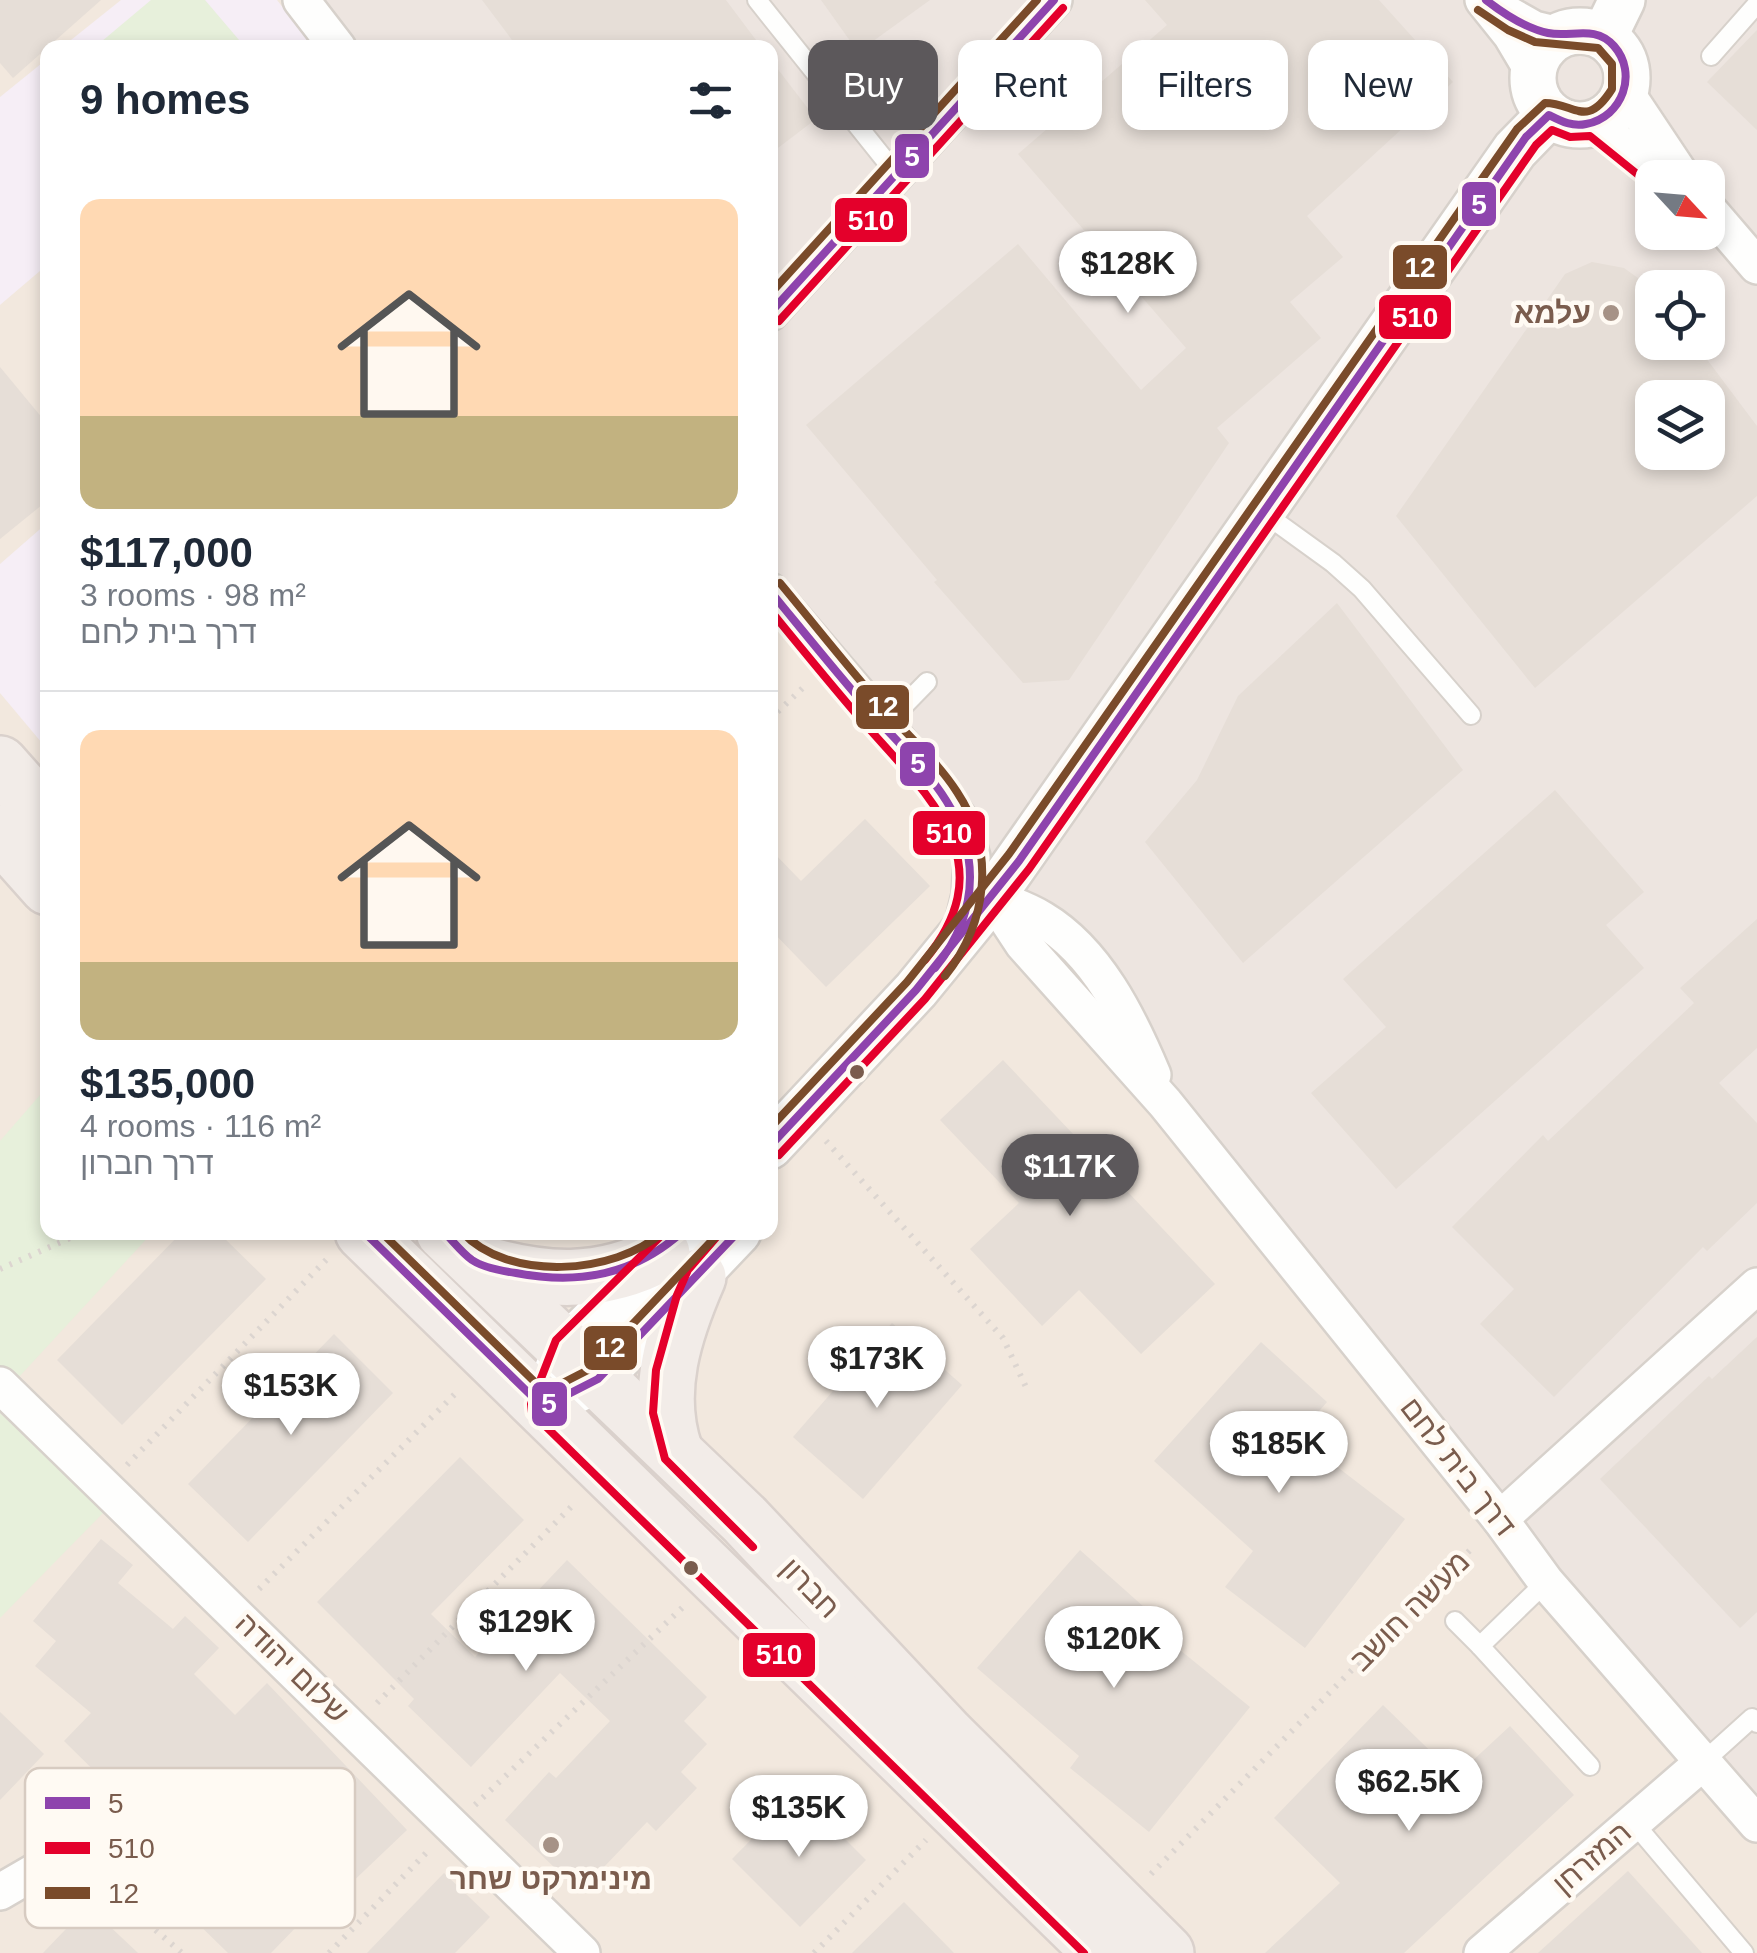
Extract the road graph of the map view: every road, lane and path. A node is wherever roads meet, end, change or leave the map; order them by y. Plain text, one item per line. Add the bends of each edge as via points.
1 (301, 0) edge
2 (758, 0) edge
3 (1054, 0) edge
4 (1485, 0) edge
5 (1757, 4) edge
6 (1613, 19) edge
7 (1560, 35) junction
8 (328, 40) edge
9 (1711, 56) dead end
10 (1532, 72) junction
11 (1625, 91) junction
12 (1550, 115) junction
13 (1594, 124) junction
14 (1640, 160) edge
15 (1672, 160) edge
16 (897, 175) junction
17 (1725, 231) edge
18 (1757, 266) edge
19 (778, 304) edge
20 (1261, 512) junction
21 (778, 601) edge
22 (927, 682) dead end
23 (789, 700) dead end
24 (778, 711) edge
25 (1470, 715) dead end
26 (883, 726) junction
27 (0, 764) edge
28 (40, 809) edge
29 (0, 833) edge
30 (40, 879) edge
31 (992, 897) junction
32 (957, 942) junction
33 (802, 1114) junction
34 (778, 1138) edge
35 (778, 1166) edge
36 (64, 1240) edge
37 (351, 1240) edge
38 (717, 1240) edge
39 (459, 1247) edge
40 (681, 1254) edge
41 (0, 1270) edge
42 (1757, 1286) edge
43 (492, 1357) junction
44 (582, 1363) junction
45 (0, 1385) edge
46 (1026, 1386) dead end
47 (543, 1406) junction
48 (675, 1452) junction
49 (608, 1470) junction
50 (105, 1487) junction
51 (1500, 1519) junction
52 (717, 1575) junction
53 (1546, 1582) junction
54 (235, 1613) junction
55 (1455, 1621) dead end
56 (1480, 1646) junction
57 (1757, 1723) edge
58 (352, 1727) junction
59 (1702, 1763) junction
60 (1590, 1766) dead end
61 (955, 1810) junction
62 (1634, 1823) junction
63 (1757, 1824) edge
64 (453, 1825) junction
65 (25, 1880) edge
66 (0, 1892) edge
67 (355, 1926) edge
68 (153, 1928) edge
69 (353, 1928) edge
70 (1110, 1930) edge
71 (182, 1953) edge
72 (329, 1953) edge
73 (582, 1953) edge
74 (814, 1953) edge
75 (1166, 1953) edge
76 (1482, 1953) edge
77 (1744, 1953) edge

1 - 8 street
2 - 16 lane
3 - 16 street
4 - 7 street via 1522,24
4 - 10 street
5 - 9 lane
6 - 7 street
6 - 11 street
7 - 10 street via 1541,50
10 - 12 street via 1536,96
11 - 13 street via 1614,111
11 - 15 street
12 - 13 street via 1570,125
12 - 20 street via 1515,150
13 - 14 street
16 - 19 street
17 - 18 street
20 - 25 lane via 1348,576
20 - 31 street
21 - 26 street
22 - 26 lane
23 - 24 path
26 - 32 street via 934,783 968,837 970,894
27 - 28 highway
29 - 30 highway
31 - 32 street
31 - 51 street, דרך בית לחם via 1052,925 1088,960 1126,1015 1166,1103
32 - 33 street
33 - 34 street
33 - 35 street
33 - 46 path via 1003,1338
36 - 41 path
37 - 43 highway
37 - 50 path
38 - 40 street
39 - 40 highway via 527,1276 571,1279
39 - 44 highway, חברון
40 - 44 street
40 - 48 highway via 680,1324 666,1382
42 - 51 street
43 - 47 highway
43 - 54 path
44 - 47 street
44 - 48 highway, חברון
45 - 50 street, שלום יהודה
47 - 49 highway
48 - 70 highway, חברון via 947,1735
49 - 52 highway
49 - 58 path
50 - 54 street, שלום יהודה
51 - 53 street, דרך בית לחם
51 - 70 path, מעשה חושב
52 - 61 highway
52 - 64 path
53 - 56 lane
53 - 59 street, דרך בית לחם
54 - 58 street, שלום יהודה
55 - 56 lane
56 - 60 lane
57 - 59 lane via 1752,1718
58 - 64 street, שלום יהודה
59 - 62 street, המזרחן
59 - 63 street, דרך בית לחם
61 - 70 highway
61 - 74 path
62 - 76 street, המזרחן
62 - 77 lane
64 - 67 path
64 - 73 street, שלום יהודה
65 - 66 street
68 - 71 path
69 - 72 path
70 - 75 highway, חברון

